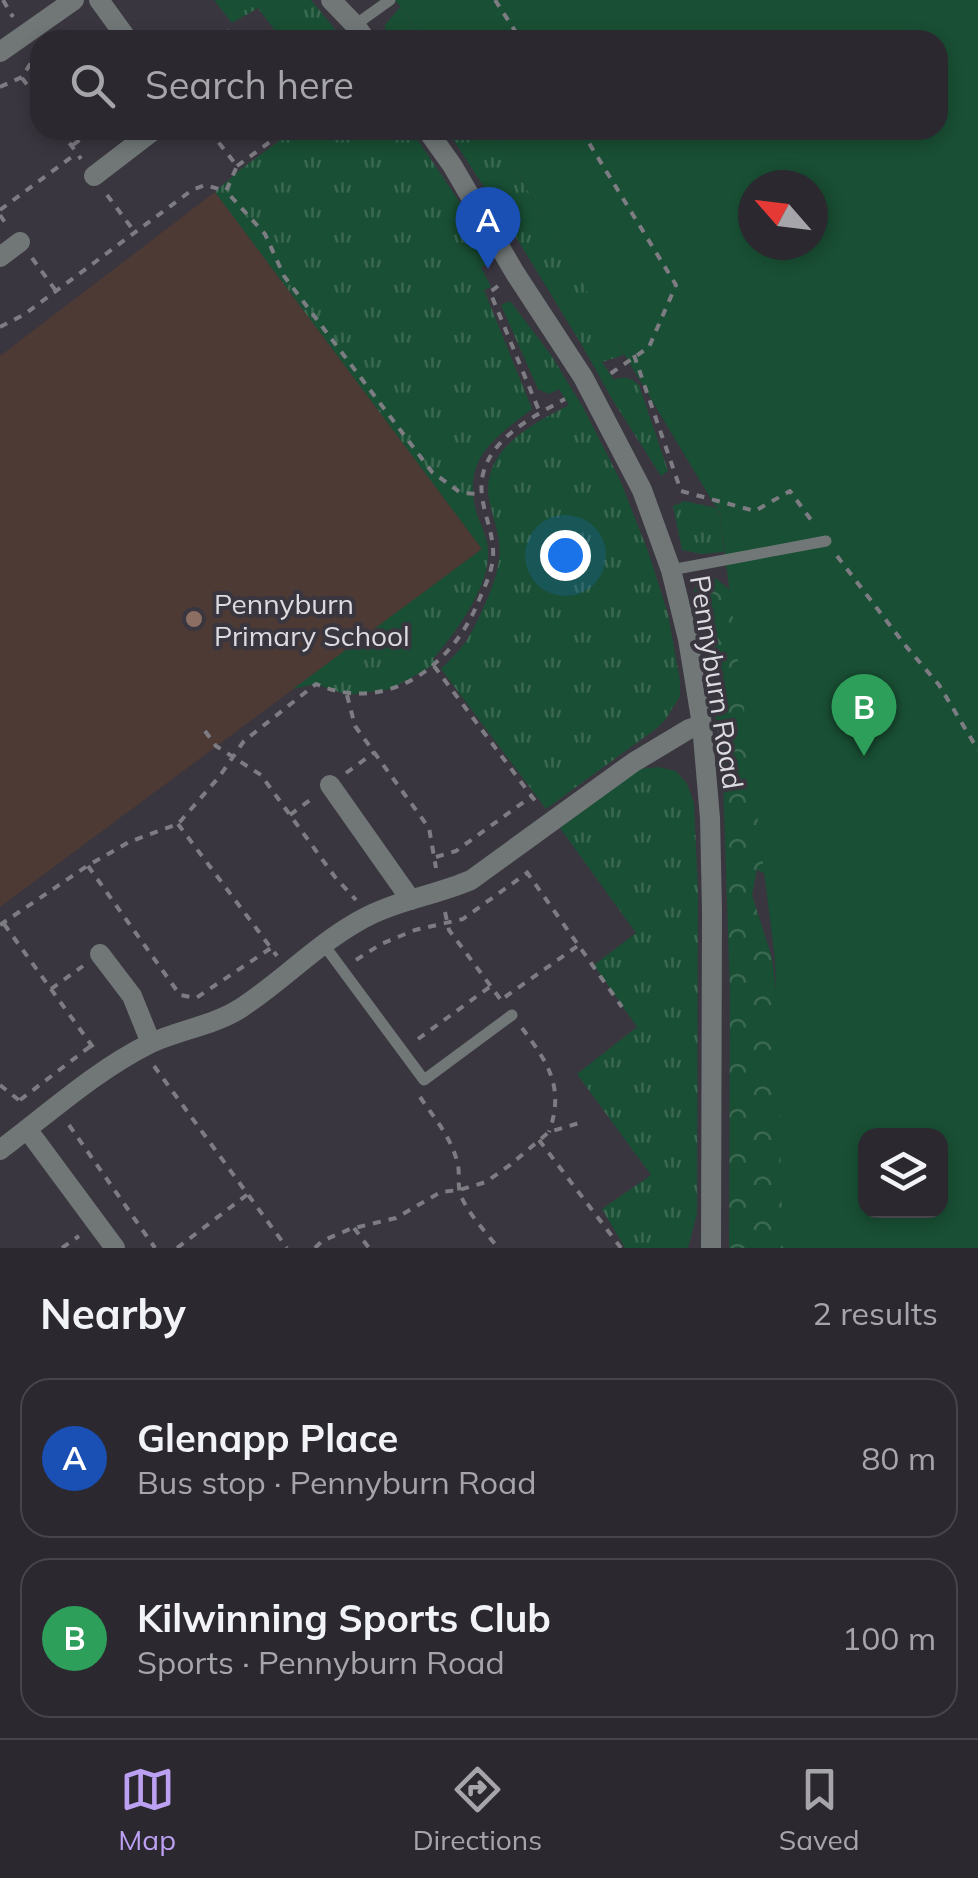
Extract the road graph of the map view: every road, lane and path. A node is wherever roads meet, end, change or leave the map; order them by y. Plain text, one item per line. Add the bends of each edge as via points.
1 (74, 0) edge
2 (98, 0) edge
3 (331, 0) edge
4 (390, 0) edge
5 (494, 0) edge
6 (31, 30) edge
7 (120, 30) edge
8 (359, 30) edge
9 (363, 30) edge
10 (514, 30) edge
11 (30, 31) edge
12 (0, 52) edge
13 (30, 66) edge
14 (22, 77) junction
15 (0, 87) edge
16 (30, 88) edge
17 (80, 140) edge
18 (141, 140) edge
19 (217, 140) edge
20 (272, 140) edge
21 (435, 140) edge
22 (587, 140) edge
23 (72, 146) dead end
24 (77, 153) dead end
25 (237, 166) junction
26 (94, 176) dead end
27 (226, 191) junction
28 (0, 214) edge
29 (20, 242) dead end
30 (0, 257) edge
31 (514, 272) junction
32 (0, 328) edge
33 (610, 374) dead end
34 (565, 399) dead end
35 (540, 413) junction
36 (481, 494) junction
37 (826, 541) dead end
38 (671, 570) junction
39 (434, 666) junction
40 (348, 695) junction
41 (702, 725) junction
42 (204, 730) dead end
43 (233, 757) junction
44 (330, 785) dead end
45 (532, 796) junction
46 (551, 821) junction
47 (178, 824) junction
48 (512, 850) junction
49 (434, 857) junction
50 (87, 866) junction
51 (528, 873) junction
52 (441, 893) junction
53 (411, 900) junction
54 (370, 916) junction
55 (1, 924) edge
56 (578, 945) junction
57 (324, 946) junction
58 (271, 948) junction
59 (100, 954) dead end
60 (342, 969) junction
61 (289, 972) junction
62 (491, 986) dead end
63 (501, 1000) dead end
64 (622, 1006) dead end
65 (512, 1015) dead end
66 (92, 1046) junction
67 (146, 1046) junction
68 (402, 1051) junction
69 (111, 1068) junction
70 (424, 1080) junction
71 (0, 1086) edge
72 (20, 1100) junction
73 (41, 1118) junction
74 (579, 1123) dead end
75 (539, 1140) junction
76 (0, 1150) edge
77 (458, 1190) junction
78 (248, 1194) junction
79 (354, 1228) junction
80 (115, 1248) edge
81 (155, 1248) edge
82 (177, 1248) edge
83 (287, 1248) edge
84 (314, 1248) edge
85 (369, 1248) edge
86 (498, 1248) edge
87 (621, 1248) edge
88 (711, 1248) edge

1 - 6 street
2 - 7 street
3 - 8 street
4 - 9 lane
5 - 10 path
11 - 12 street
13 - 14 path
14 - 15 path
14 - 16 path
17 - 23 path
18 - 26 street
19 - 25 path
20 - 25 path
21 - 31 street, Pennyburn Road
22 - 33 path via 676,285 649,347
24 - 28 path
25 - 27 path
27 - 32 path via 205,185 192,190
27 - 36 path via 265,234 284,276 432,472 460,493
29 - 30 street
31 - 35 path via 490,292
31 - 38 street, Pennyburn Road via 583,376 642,490
34 - 35 path
35 - 36 path via 492,453
36 - 39 path via 492,538 490,574 457,641
37 - 38 lane
38 - 41 street, Pennyburn Road
39 - 40 path via 391,690
39 - 45 path
40 - 43 path via 316,684
40 - 49 path via 355,726 429,828
41 - 46 street via 634,762
41 - 88 street, Pennyburn Road via 712,892
42 - 43 path
43 - 47 path
43 - 54 path via 261,775
44 - 53 street
45 - 46 path
45 - 49 path via 456,851
46 - 48 street
47 - 50 path
47 - 58 path
48 - 51 path
48 - 52 street
49 - 52 path
50 - 55 path
50 - 58 path via 180,995 196,998
51 - 56 path
51 - 60 path via 463,919 381,944
52 - 53 street
53 - 54 street
54 - 57 street
55 - 66 path
56 - 63 path
56 - 64 path
57 - 60 lane
57 - 61 street
58 - 61 path
59 - 67 street via 132,996
60 - 68 lane
61 - 67 street via 239,1010
62 - 68 path
65 - 70 lane
66 - 69 path
66 - 72 path
67 - 69 street
67 - 78 path
68 - 70 lane
69 - 73 street
70 - 77 path via 413,1087 454,1150
71 - 72 path
72 - 73 path
73 - 76 street
73 - 80 street
73 - 81 path
74 - 75 path
75 - 77 path via 486,1182
75 - 87 path
77 - 79 path via 396,1218
77 - 86 path
78 - 82 path
78 - 83 path
79 - 84 path
79 - 85 path

